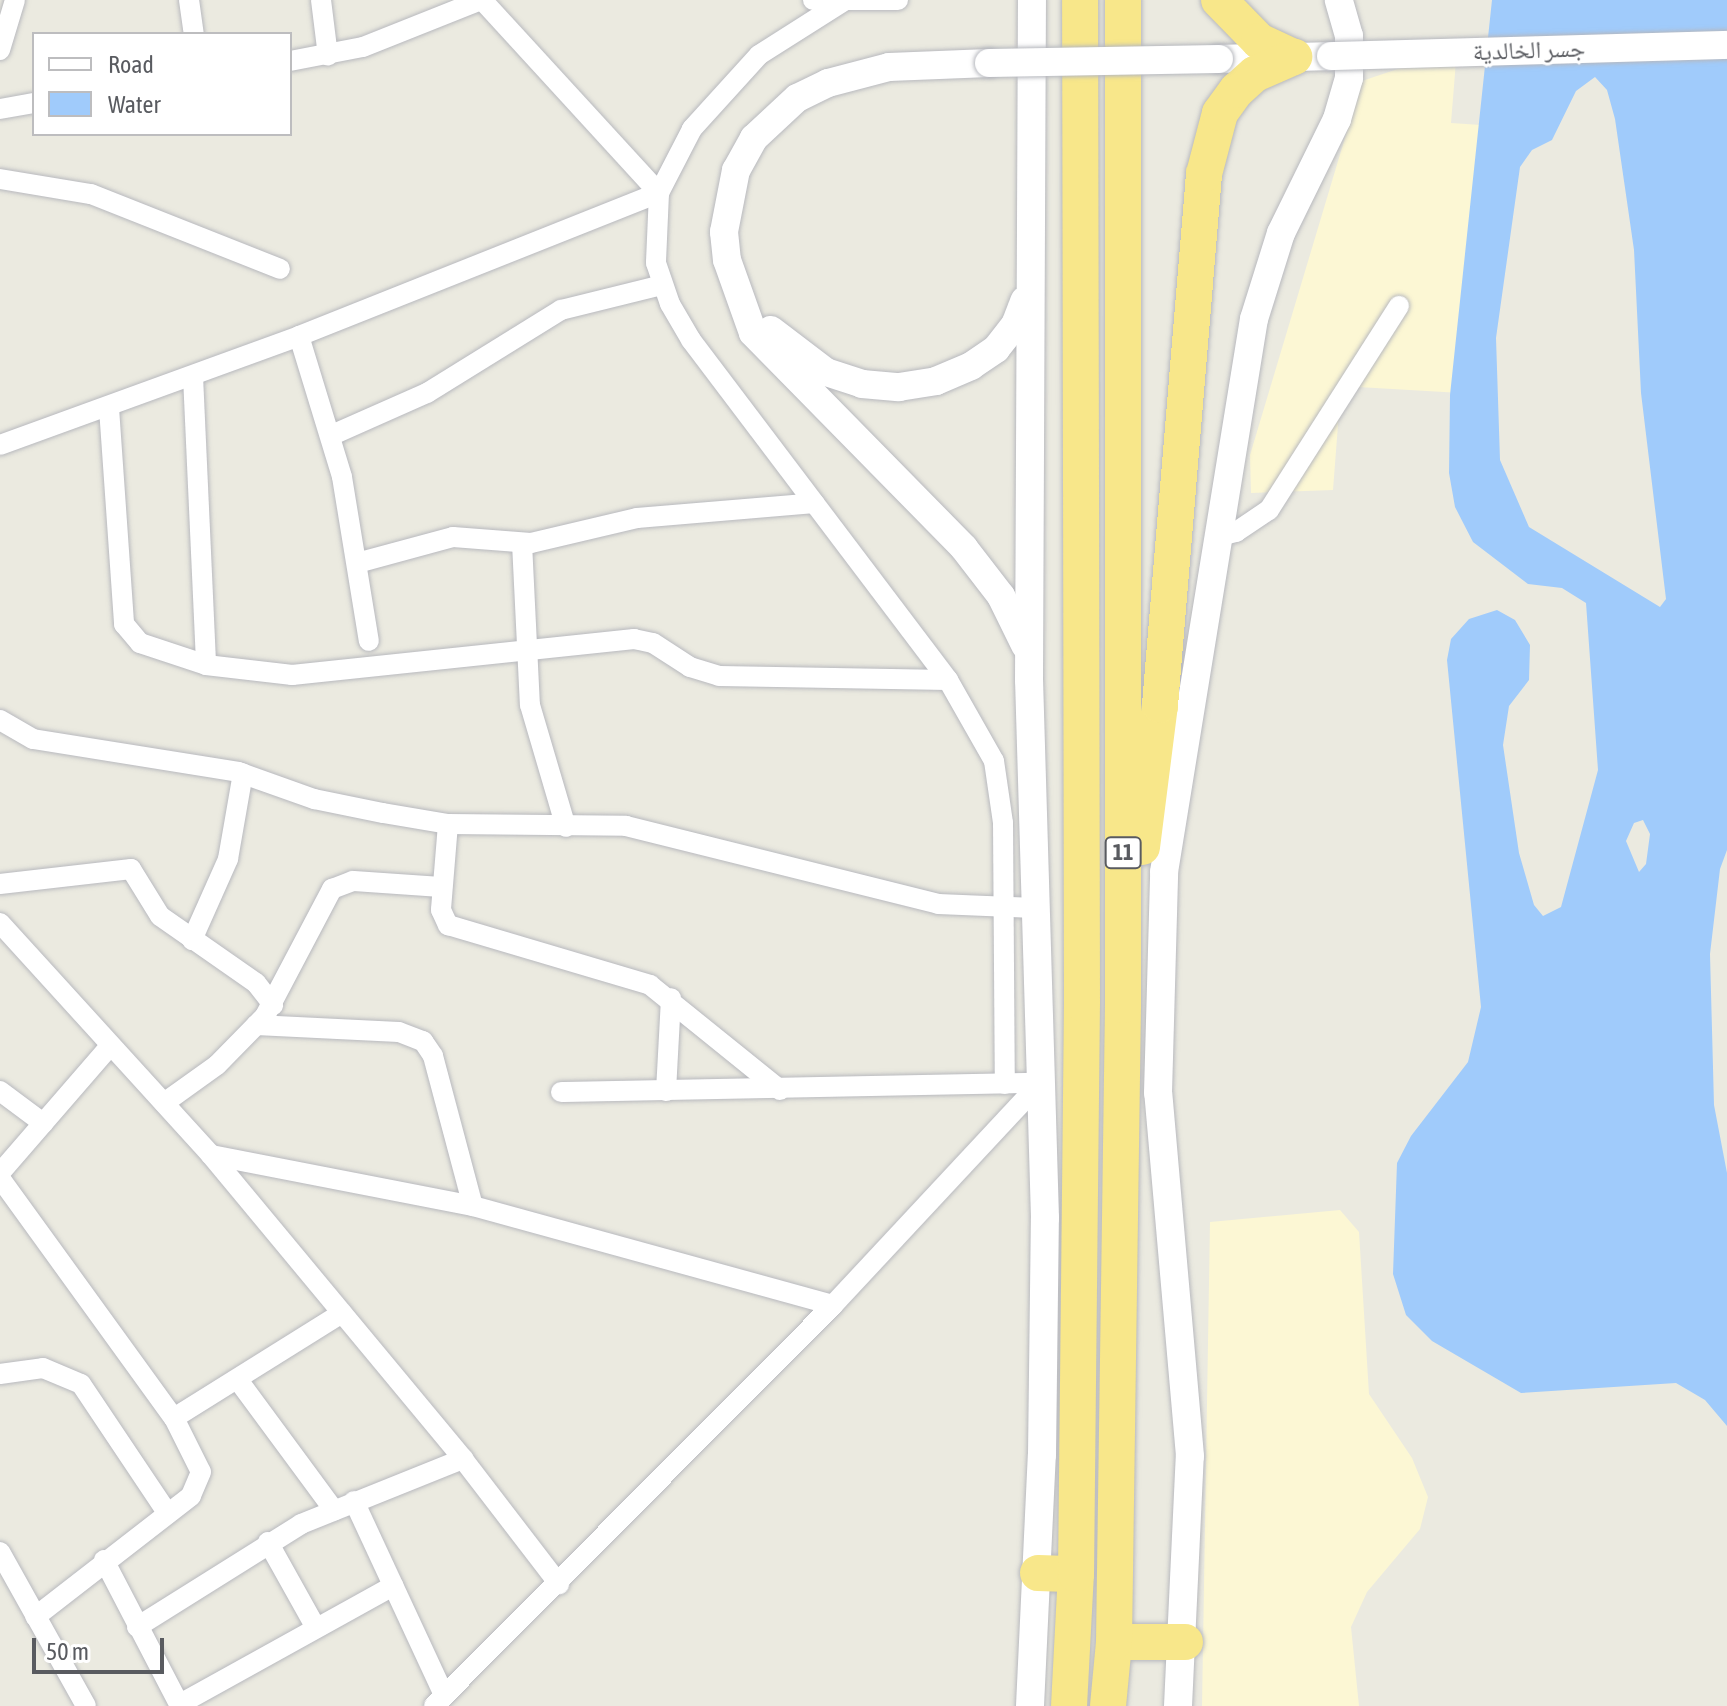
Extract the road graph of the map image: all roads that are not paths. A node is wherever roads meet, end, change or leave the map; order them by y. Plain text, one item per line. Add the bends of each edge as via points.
1 (15, 0) edge
2 (189, 0) edge
3 (321, 0) edge
4 (482, 0) edge
5 (813, 0) edge
6 (898, 0) edge
7 (1032, 0) edge
8 (1080, 0) edge
9 (1123, 0) edge
10 (1219, 0) edge
11 (1339, 0) edge
12 (844, 1) edge
13 (194, 32) edge
14 (1727, 45) edge
15 (0, 50) edge
16 (328, 56) junction
17 (1294, 57) junction
18 (292, 61) edge
19 (32, 103) edge
20 (0, 109) edge
21 (0, 179) edge
22 (659, 193) junction
23 (280, 269) dead end
24 (662, 285) junction
25 (735, 287) junction
26 (1028, 289) junction
27 (1399, 306) dead end
28 (299, 336) junction
29 (193, 376) junction
30 (109, 408) junction
31 (332, 435) junction
32 (0, 445) edge
33 (814, 503) junction
34 (1216, 537) junction
35 (522, 543) junction
36 (357, 563) junction
37 (369, 641) dead end
38 (526, 650) junction
39 (206, 665) junction
40 (948, 680) junction
41 (1029, 680) junction
42 (0, 720) edge
43 (243, 773) junction
44 (448, 824) junction
45 (566, 827) junction
46 (0, 884) edge
47 (442, 887) junction
48 (1003, 908) junction
49 (1035, 908) junction
50 (0, 923) edge
51 (192, 940) junction
52 (671, 998) junction
53 (1082, 1003) junction
54 (273, 1005) junction
55 (1123, 1005) junction
56 (256, 1025) junction
57 (111, 1045) junction
58 (1040, 1083) junction
59 (1005, 1084) junction
60 (780, 1090) junction
61 (0, 1091) edge
62 (666, 1091) junction
63 (561, 1092) dead end
64 (164, 1103) junction
65 (43, 1123) junction
66 (211, 1155) junction
67 (3, 1168) edge
68 (473, 1206) junction
69 (833, 1305) junction
70 (342, 1313) junction
71 (0, 1374) edge
72 (238, 1380) junction
73 (174, 1418) junction
74 (463, 1459) junction
75 (354, 1501) junction
76 (334, 1510) junction
77 (168, 1514) junction
78 (268, 1542) junction
79 (0, 1552) edge
80 (104, 1560) junction
81 (1038, 1573) junction
82 (1076, 1574) junction
83 (559, 1584) junction
84 (393, 1586) junction
85 (35, 1617) junction
86 (315, 1626) junction
87 (137, 1627) junction
88 (1114, 1642) junction
89 (1185, 1642) junction
90 (439, 1701) edge
91 (180, 1705) edge
92 (86, 1706) edge
93 (1030, 1706) edge
94 (1069, 1706) edge
95 (1108, 1706) edge
96 (1178, 1706) edge

1 - 15 street
2 - 13 street
3 - 16 street
4 - 16 street
4 - 22 street
5 - 12 street
6 - 12 street
7 - 26 main road
8 - 53 highway, 11
9 - 55 highway, 11
10 - 17 highway via 1259,41
11 - 34 main road via 1350,47 1345,99 1266,276
12 - 22 street via 785,34 734,78 692,129
14 - 17 main road, جسر الخالدية, bridge
16 - 18 street
17 - 25 main road, جسر الخالدية, bridge via 989,63 858,74 797,98 774,117 736,170 727,200 727,260
17 - 55 highway via 1255,74 1237,90 1220,113 1204,174 1160,705
19 - 20 street
21 - 23 street via 91,194
22 - 24 street via 654,239
22 - 28 street
24 - 31 street via 561,310 427,393
24 - 33 street via 691,340
25 - 26 main road via 772,331 826,372 862,384 899,387 936,381 996,349 1015,325
25 - 41 main road, جسر الخالدية via 753,333 769,353 983,571 1016,621
26 - 41 main road
27 - 34 street via 1269,510 1236,532
28 - 29 street
28 - 31 street
29 - 30 street
29 - 39 street
30 - 32 street
30 - 39 street via 124,624 140,643
31 - 36 street
33 - 35 street via 637,518
33 - 40 street
34 - 89 main road via 1172,798 1158,945 1161,1151 1188,1403
35 - 36 street via 453,537
35 - 38 street
36 - 37 street
38 - 39 street via 292,675
38 - 40 street via 634,639 719,676
38 - 45 street via 535,730
40 - 48 street via 985,741 1000,781
41 - 49 main road
42 - 43 street via 33,739
43 - 44 street via 314,799
43 - 51 street via 217,892
44 - 45 street
44 - 47 street
45 - 48 street via 626,826 938,904
46 - 51 street via 131,869 160,916
47 - 52 street via 443,918 455,929 628,975
47 - 54 street via 353,881 332,889
48 - 49 street
48 - 59 street
49 - 58 main road
50 - 57 street
51 - 54 street via 264,990
52 - 60 street
52 - 62 street
53 - 55 highway
53 - 82 highway, 11
54 - 56 street
55 - 88 highway, 11
56 - 64 street via 217,1065
56 - 68 street via 399,1032 423,1041 433,1056
57 - 64 street
57 - 65 street
58 - 59 street
58 - 69 street
58 - 81 main road via 1045,1307
59 - 60 street
60 - 62 street
61 - 65 street
62 - 63 street
64 - 66 street
65 - 67 street
66 - 68 street
66 - 70 street
67 - 73 street
68 - 69 street
69 - 83 street
70 - 72 street
70 - 74 street
71 - 77 street via 43,1368 81,1384
72 - 73 street
72 - 76 street
73 - 77 street via 198,1459 201,1479
74 - 75 street
74 - 83 street
75 - 76 street
75 - 84 street
76 - 78 street
77 - 80 street
78 - 86 street
78 - 87 street
79 - 85 street
80 - 85 street
80 - 87 street
81 - 82 highway
81 - 93 main road
82 - 94 highway, 11
83 - 90 street
84 - 86 street
84 - 90 street
85 - 92 street
86 - 91 street
87 - 91 street
88 - 89 highway
88 - 95 highway, 11
89 - 96 main road

